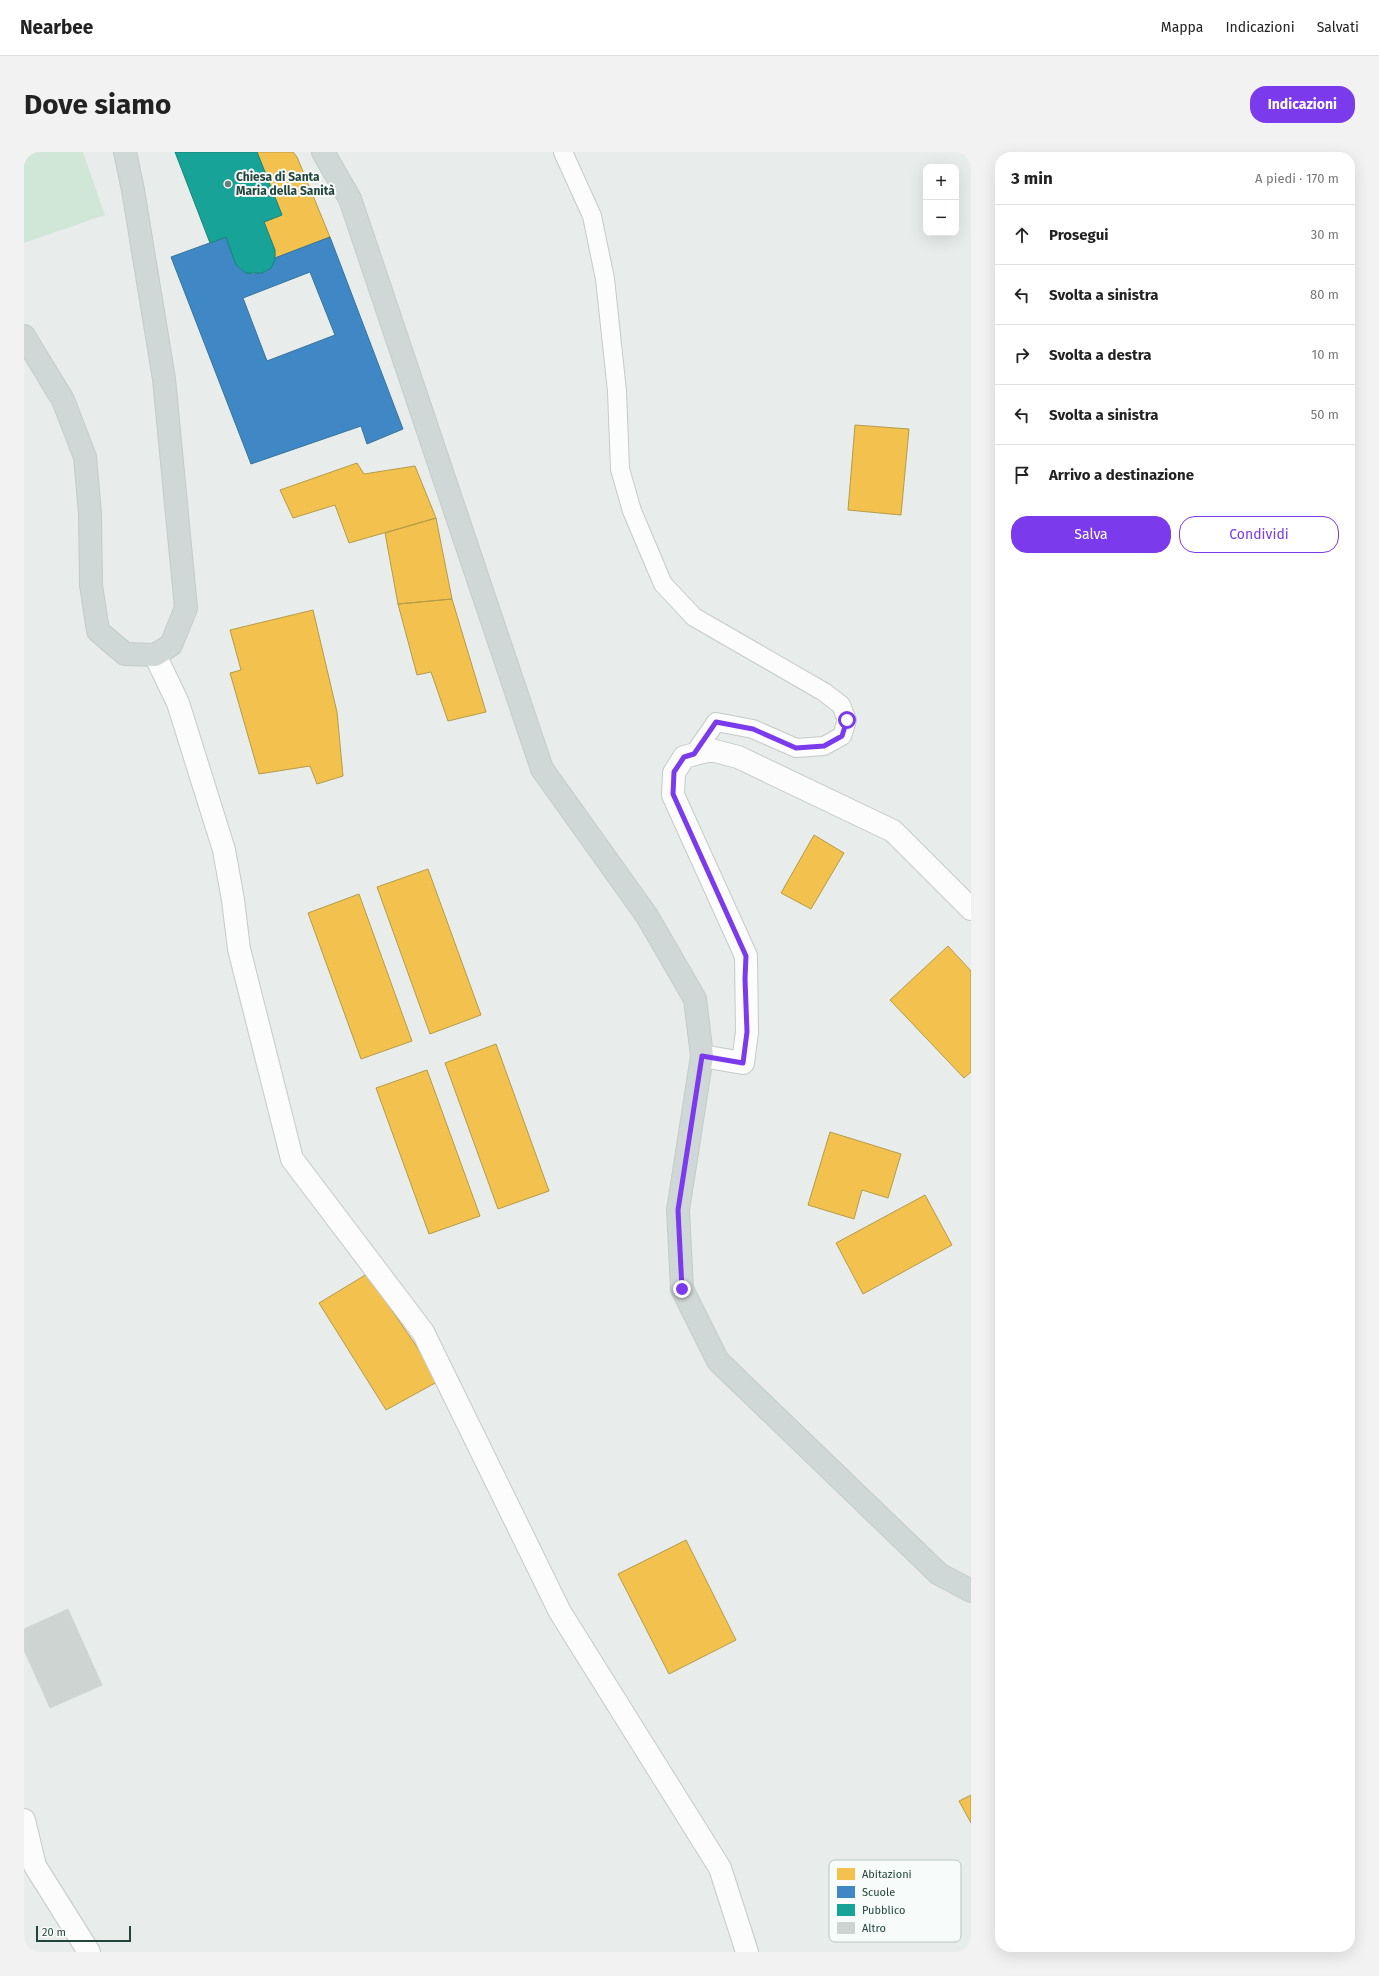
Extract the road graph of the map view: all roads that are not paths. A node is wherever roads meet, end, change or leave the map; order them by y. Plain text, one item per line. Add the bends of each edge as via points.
1 (125, 152) edge
2 (324, 152) edge
3 (562, 152) edge
4 (24, 336) edge
5 (155, 655) junction
6 (694, 754) junction
7 (971, 909) edge
8 (702, 1056) junction
9 (971, 1591) edge
10 (24, 1820) edge
11 (89, 1952) edge
12 (747, 1952) edge

1 - 5 main road via 164,379 186,608 171,645
2 - 8 main road via 350,199 542,769 647,916 695,999
3 - 6 lane via 592,216 604,279 617,391 620,469 632,511 663,584 694,617 824,692 841,705 847,720 842,736 824,746 796,748 753,729 716,722
4 - 5 main road via 63,400 85,457 90,513 91,585 98,631 125,654
5 - 12 street via 178,703 224,850 239,949 292,1159 424,1332 560,1612 720,1868
6 - 7 street via 711,750 738,757 893,831
6 - 8 street via 684,757 674,772 673,794 746,956 747,1032 743,1063
8 - 9 main road via 678,1218 682,1289 718,1361 939,1574
10 - 11 street via 35,1866

